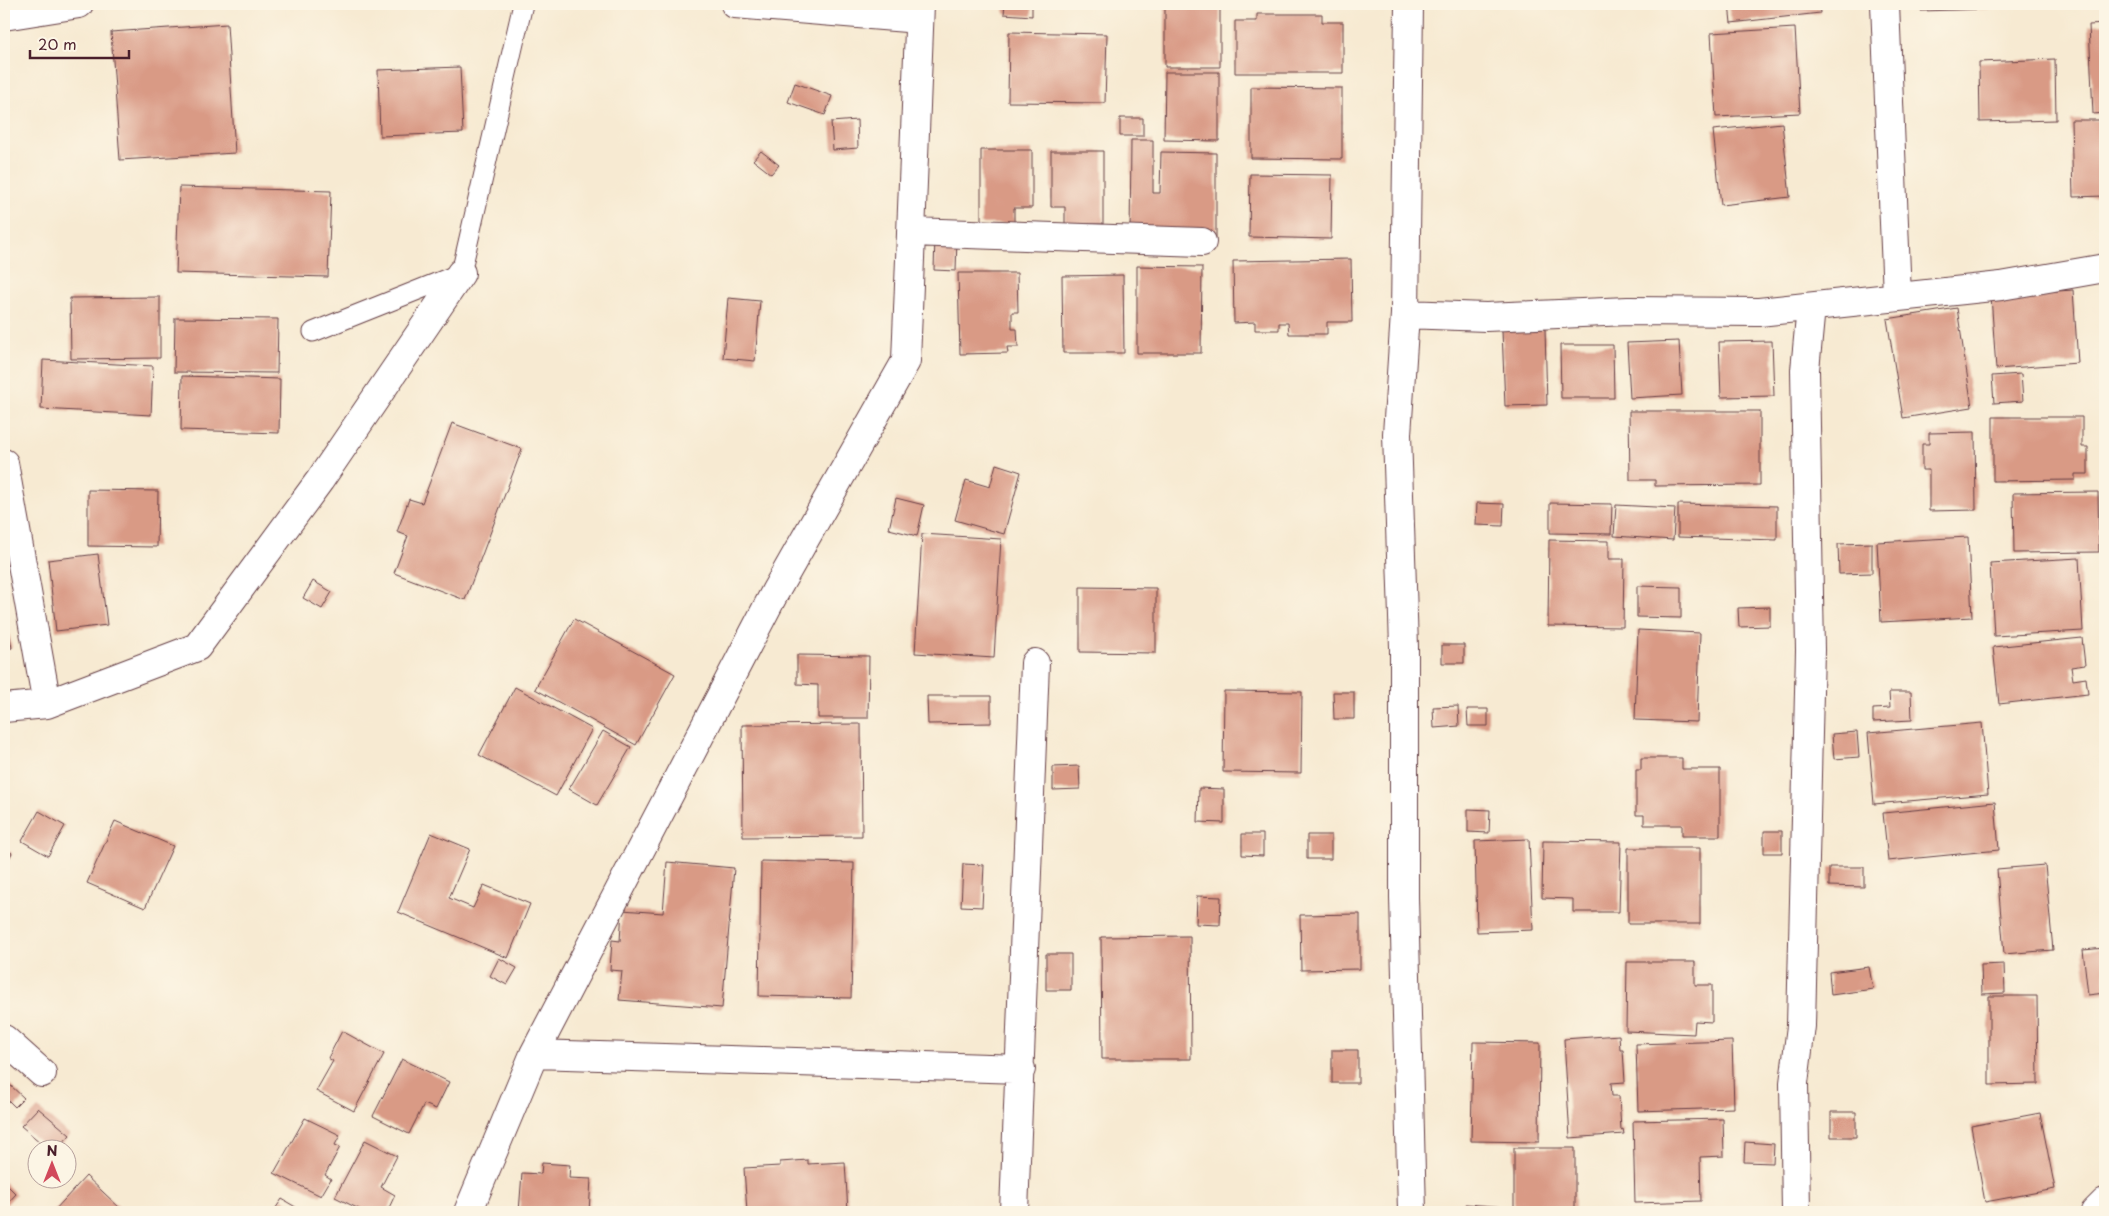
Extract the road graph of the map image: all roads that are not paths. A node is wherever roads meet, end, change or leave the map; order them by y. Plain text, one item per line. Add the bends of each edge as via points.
1 (79, 4) edge
2 (523, 4) edge
3 (735, 4) edge
4 (1409, 4) edge
5 (1885, 4) edge
6 (920, 12) edge
7 (4, 16) edge
8 (911, 232) junction
9 (1202, 242) dead end
10 (2105, 268) edge
11 (461, 273) junction
12 (1897, 296) junction
13 (1811, 307) junction
14 (1405, 314) junction
15 (314, 332) dead end
16 (4, 463) edge
17 (1035, 663) dead end
18 (47, 704) junction
19 (4, 708) edge
20 (4, 1040) edge
21 (534, 1054) junction
22 (1021, 1069) junction
23 (42, 1073) dead end
24 (2105, 1202) edge
25 (468, 1212) edge
26 (1014, 1212) edge
27 (1412, 1212) edge
28 (1796, 1212) edge
29 (2095, 1212) edge

1 - 7 street
2 - 11 lane
3 - 6 street
4 - 14 street
5 - 12 street
6 - 8 street
8 - 9 street
8 - 21 street via 906,360 775,592
10 - 12 street via 2001,286
11 - 15 lane
11 - 18 street via 320,480 197,647
12 - 13 street
13 - 14 street via 1759,312 1628,310 1486,317
13 - 28 street via 1806,370 1810,650 1800,1026 1794,1083
14 - 27 street via 1397,434 1404,647 1404,897
16 - 18 street
17 - 22 street
18 - 19 street
20 - 23 street
21 - 22 street
21 - 25 street
22 - 26 street
24 - 29 street

